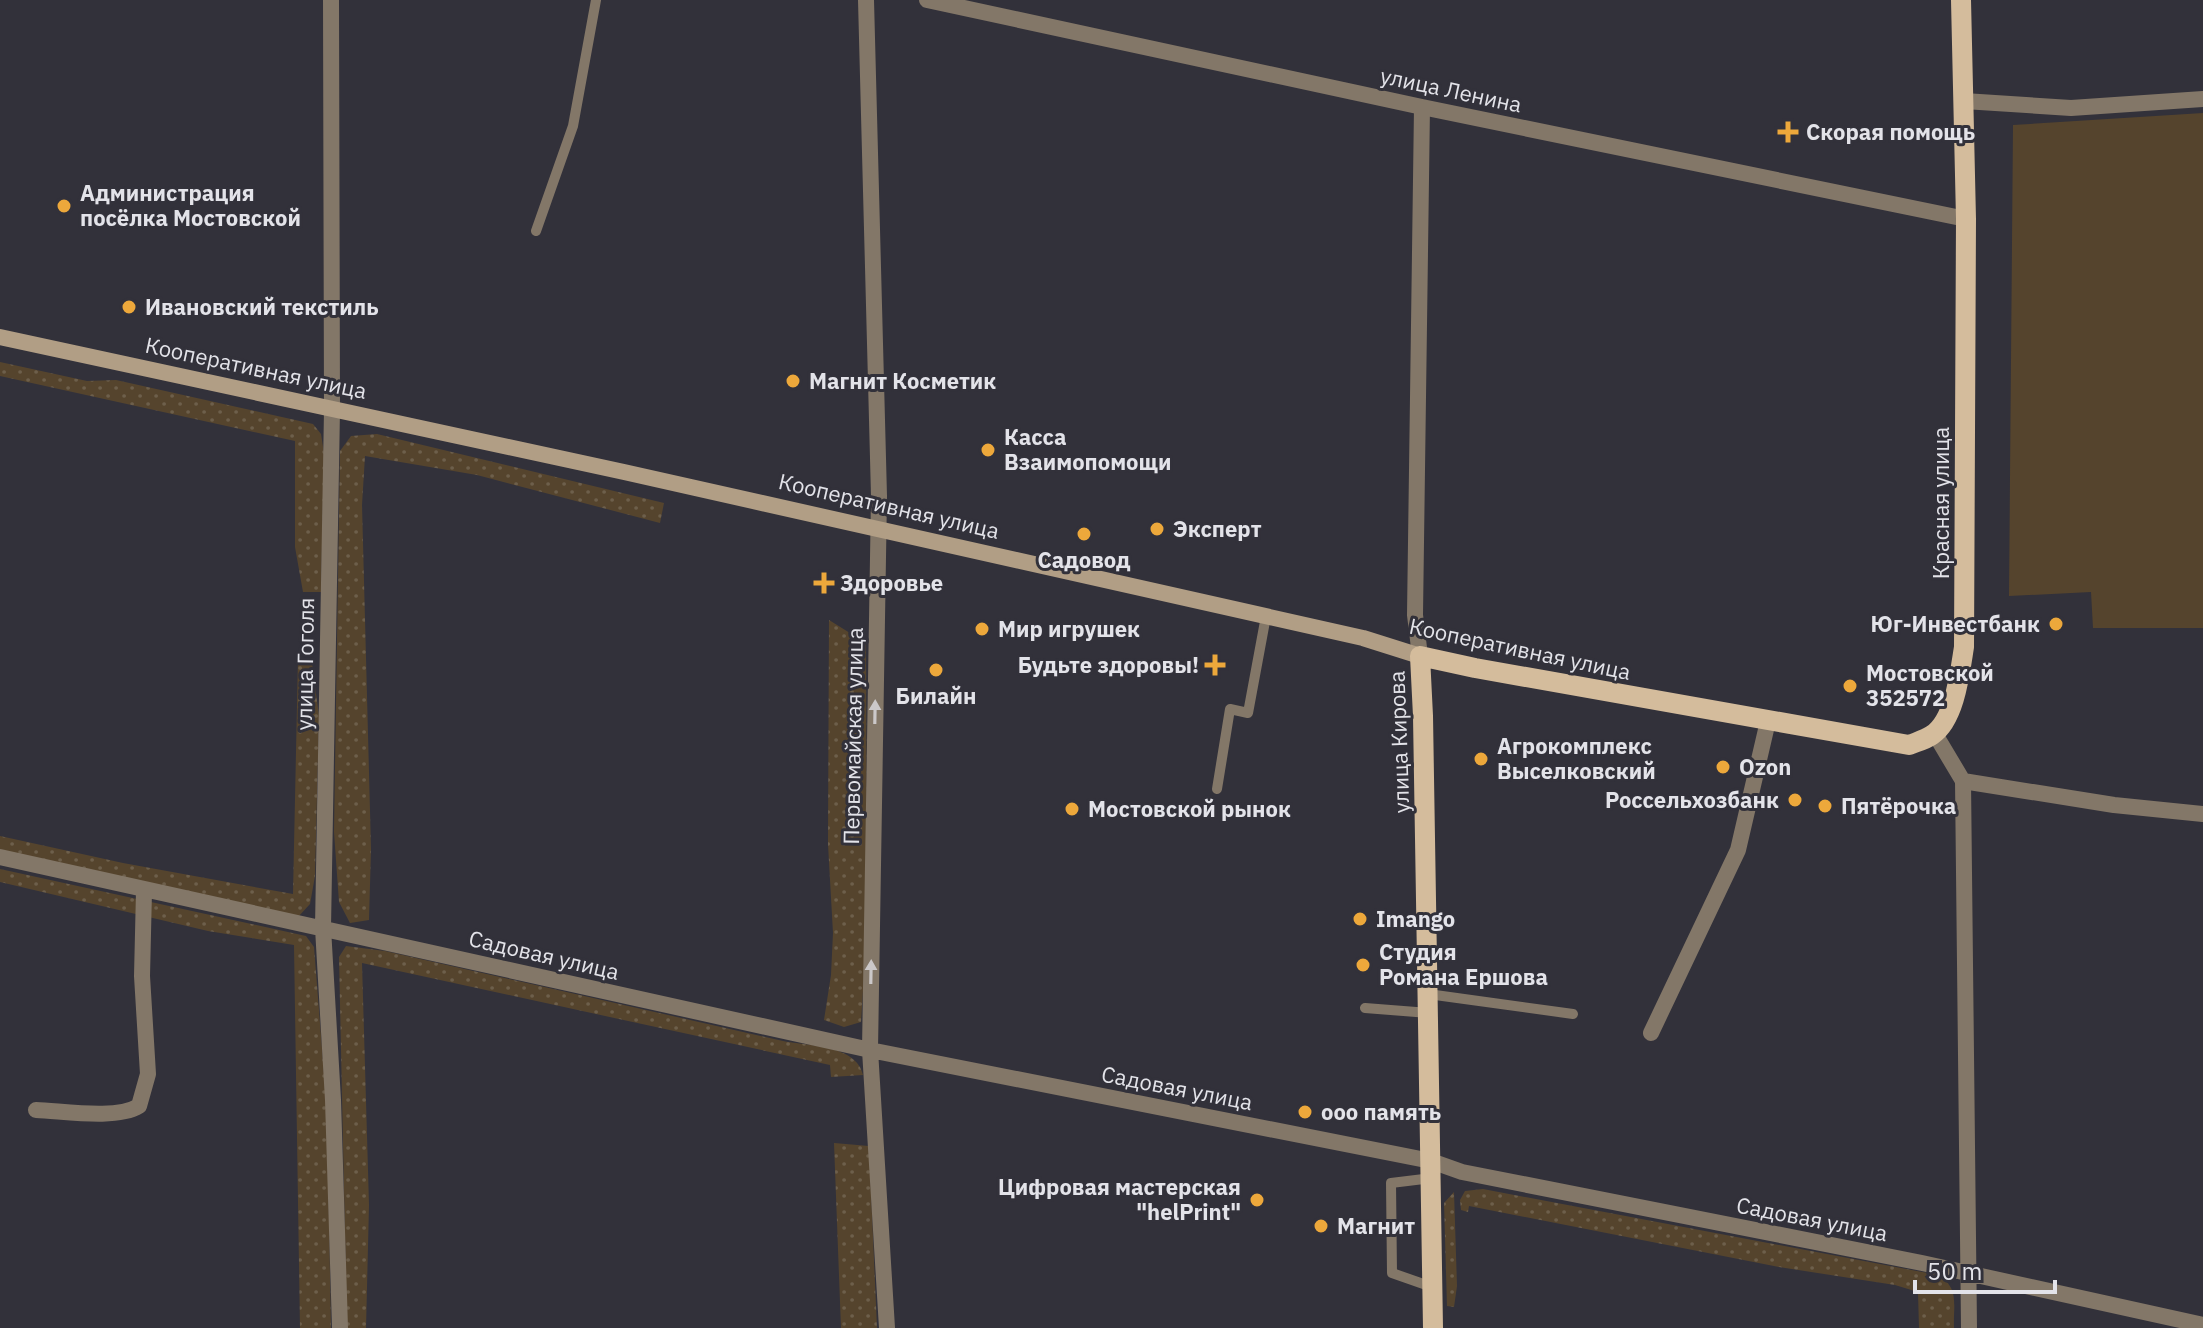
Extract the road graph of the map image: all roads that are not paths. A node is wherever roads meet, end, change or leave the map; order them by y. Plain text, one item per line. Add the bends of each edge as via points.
1 (331, 0) edge
2 (596, 0) edge
3 (866, 0) edge
4 (927, 0) edge
5 (1961, 0) edge
6 (2203, 99) edge
7 (1964, 101) junction
8 (1422, 107) junction
9 (1966, 219) junction
10 (536, 231) dead end
11 (0, 337) edge
12 (332, 410) junction
13 (877, 529) junction
14 (1266, 616) junction
15 (1420, 656) junction
16 (1768, 721) junction
17 (1935, 734) junction
18 (1963, 781) junction
19 (1217, 789) dead end
20 (2203, 814) edge
21 (0, 857) edge
22 (144, 891) junction
23 (323, 928) junction
24 (1429, 1003) junction
25 (1365, 1008) dead end
26 (1573, 1014) dead end
27 (1651, 1033) dead end
28 (870, 1050) junction
29 (36, 1110) dead end
30 (1432, 1169) junction
31 (1967, 1273) junction
32 (1433, 1288) junction
33 (2203, 1325) edge
34 (340, 1328) edge
35 (887, 1328) edge
36 (1433, 1328) edge
37 (1969, 1328) edge

1 - 12 street, улица Гоголя
2 - 10 lane via 573,126
3 - 13 street, Первомайская улица
4 - 8 street, улица Ленина
5 - 7 main road, Красная улица
6 - 7 street via 2071,108
7 - 9 main road, Красная улица
8 - 9 street, улица Ленина
8 - 15 street, улица Кирова via 1415,615
9 - 17 main road, Красная улица via 1964,647 1949,713
11 - 12 street, Кооперативная улица
12 - 13 street, Кооперативная улица
12 - 23 street, улица Гоголя
13 - 14 street, Кооперативная улица
28 -> 13 street, Первомайская улица
14 - 15 street, Кооперативная улица
14 - 19 lane via 1248,713 1230,709
15 - 16 main road, Кооперативная улица
15 - 24 main road, улица Кирова
16 - 17 main road, Кооперативная улица via 1909,745
16 - 27 street via 1738,850
17 - 18 street
18 - 20 street
18 - 31 street
21 - 22 street, Садовая улица
22 - 23 street, Садовая улица
22 - 29 street via 148,1074 139,1106 113,1113
23 - 28 street, Садовая улица
23 - 34 street, улица Гоголя
24 - 25 lane
24 - 26 lane
24 - 30 main road, улица Кирова
28 - 30 street, Садовая улица
28 - 35 street, Первомайская улица
30 - 31 street, Садовая улица
30 - 32 main road, улица Кирова
30 - 32 lane via 1391,1183 1392,1273
31 - 33 street, Садовая улица
31 - 37 street
32 - 36 main road, улица Кирова

